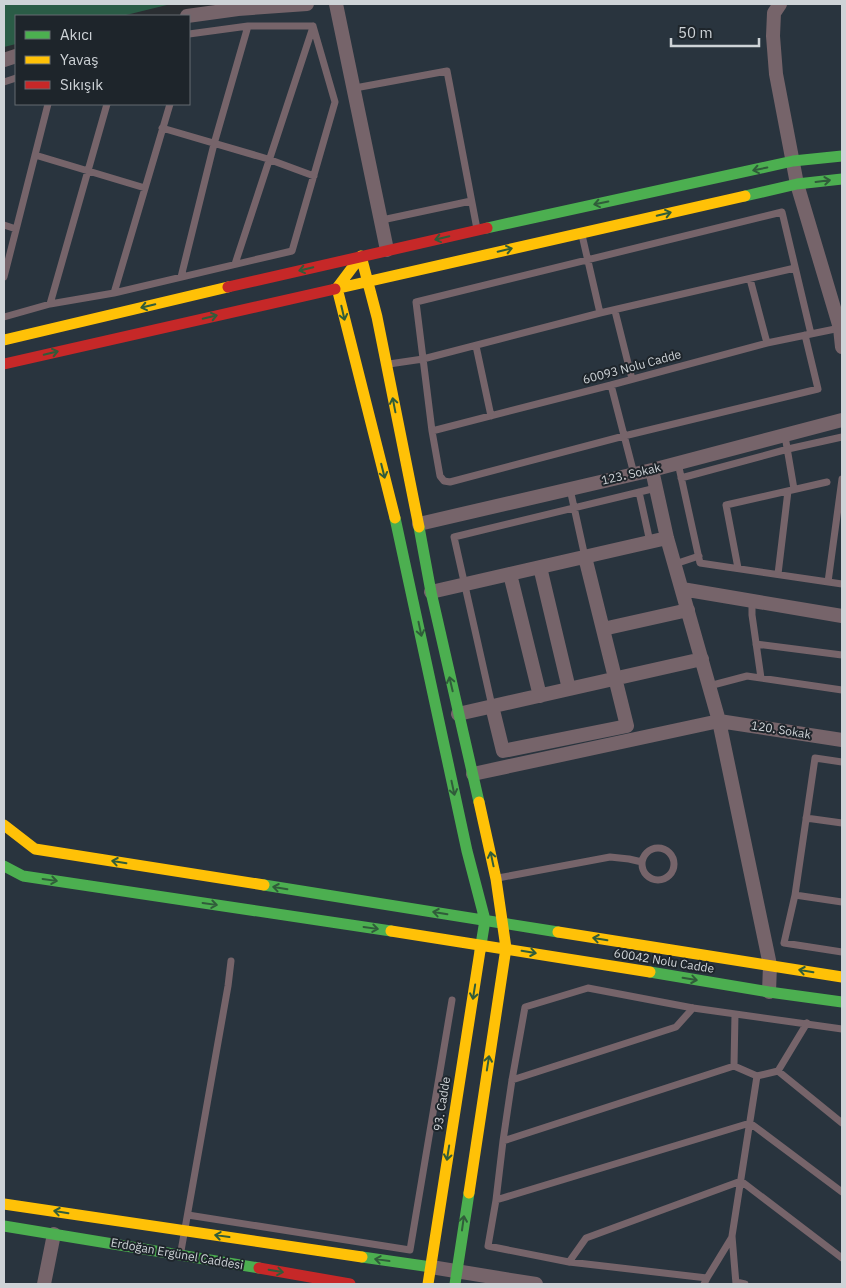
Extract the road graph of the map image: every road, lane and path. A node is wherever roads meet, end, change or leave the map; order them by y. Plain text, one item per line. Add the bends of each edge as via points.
1 (307, 4) edge
2 (336, 4) edge
3 (780, 4) edge
4 (190, 16) edge
5 (248, 26) junction
6 (313, 26) junction
7 (190, 35) edge
8 (355, 88) junction
9 (48, 105) edge
10 (107, 105) edge
11 (170, 105) edge
12 (162, 128) junction
13 (214, 144) junction
14 (35, 156) junction
15 (842, 156) edge
16 (268, 159) junction
17 (793, 161) junction
18 (88, 172) junction
19 (314, 176) junction
20 (842, 179) edge
21 (797, 184) junction
22 (145, 188) junction
23 (471, 201) junction
24 (382, 220) junction
25 (4, 225) edge
26 (16, 229) junction
27 (477, 230) junction
28 (581, 232) junction
29 (388, 250) junction
30 (361, 256) junction
31 (587, 260) junction
32 (235, 264) junction
33 (795, 268) junction
34 (181, 276) junction
35 (4, 277) edge
36 (750, 279) junction
37 (368, 282) junction
38 (337, 288) junction
39 (114, 293) junction
40 (50, 304) junction
41 (615, 311) junction
42 (600, 313) junction
43 (4, 317) edge
44 (840, 328) junction
45 (808, 334) junction
46 (4, 340) edge
47 (767, 343) junction
48 (476, 346) junction
49 (842, 347) edge
50 (423, 358) junction
51 (4, 364) edge
52 (386, 364) junction
53 (632, 379) junction
54 (611, 386) junction
55 (491, 416) junction
56 (842, 423) edge
57 (432, 431) junction
58 (624, 436) junction
59 (842, 438) edge
60 (786, 442) junction
61 (678, 463) junction
62 (652, 470) junction
63 (634, 474) junction
64 (681, 478) junction
65 (842, 479) edge
66 (827, 482) dead end
67 (656, 488) junction
68 (570, 489) junction
69 (791, 490) junction
70 (640, 492) junction
71 (574, 507) junction
72 (419, 524) junction
73 (668, 538) junction
74 (650, 542) junction
75 (699, 556) junction
76 (585, 557) junction
77 (675, 564) junction
78 (540, 567) junction
79 (738, 568) junction
80 (510, 574) junction
81 (778, 574) junction
82 (828, 582) junction
83 (464, 584) junction
84 (842, 584) edge
85 (682, 589) junction
86 (430, 592) junction
87 (752, 601) junction
88 (688, 610) junction
89 (842, 616) edge
90 (603, 630) junction
91 (756, 644) junction
92 (842, 655) edge
93 (702, 660) junction
94 (761, 678) junction
95 (615, 679) junction
96 (709, 686) junction
97 (569, 689) junction
98 (842, 690) edge
99 (540, 696) junction
100 (492, 706) junction
101 (458, 714) junction
102 (719, 721) junction
103 (842, 740) edge
104 (842, 762) edge
105 (473, 774) junction
106 (806, 818) junction
107 (842, 823) edge
108 (4, 825) edge
109 (642, 862) junction
110 (4, 866) edge
111 (496, 878) junction
112 (795, 895) junction
113 (842, 902) edge
114 (485, 920) junction
115 (504, 924) junction
116 (481, 944) junction
117 (506, 948) junction
118 (842, 952) edge
119 (231, 961) dead end
120 (770, 965) junction
121 (842, 977) edge
122 (769, 992) junction
123 (452, 1000) dead end
124 (842, 1002) edge
125 (693, 1008) junction
126 (735, 1014) junction
127 (807, 1023) junction
128 (842, 1029) edge
129 (734, 1066) junction
130 (778, 1072) junction
131 (757, 1076) junction
132 (512, 1080) junction
133 (750, 1123) junction
134 (842, 1123) edge
135 (503, 1141) junction
136 (741, 1180) junction
137 (842, 1192) edge
138 (496, 1200) junction
139 (4, 1204) edge
140 (188, 1215) junction
141 (4, 1226) edge
142 (185, 1231) junction
143 (54, 1234) junction
144 (732, 1236) junction
145 (181, 1254) junction
146 (842, 1258) edge
147 (569, 1262) junction
148 (431, 1268) junction
149 (456, 1278) edge
150 (706, 1281) edge
151 (736, 1283) edge
152 (44, 1284) edge
153 (350, 1284) edge
154 (428, 1284) edge
155 (536, 1284) edge
156 (745, 1284) edge

1 - 4 street
2 - 8 street
3 - 17 street via 774,13 776,74
5 - 6 lane
5 - 7 lane
5 - 13 lane
6 - 16 lane
6 - 19 lane via 335,102
8 - 23 lane via 447,71
8 - 24 street
9 - 14 lane
10 - 18 lane
11 - 12 lane
12 - 13 lane
12 - 22 lane
13 - 16 lane
13 - 34 lane
14 - 18 lane
14 - 26 lane
15 - 17 street
16 - 19 lane
16 - 32 lane
17 - 21 street
17 -> 27 street
18 - 22 lane
18 - 40 lane
19 - 32 lane via 292,251
21 -> 20 street
28 -> 21 street
21 - 44 street
22 - 39 lane
23 - 24 lane
23 - 27 lane
24 - 29 street
25 - 26 lane
26 - 35 lane
27 -> 29 street
28 - 31 lane
37 -> 28 street
29 - 30 street
30 - 37 street
30 - 38 street
30 -> 46 street
31 - 33 lane via 782,212
31 - 42 lane
31 - 50 lane via 416,302
32 - 34 lane
33 - 36 lane
33 - 45 lane
34 - 39 lane
36 - 41 lane
36 - 47 lane
37 - 38 street
37 - 52 street
51 -> 38 street
38 -> 114 street via 403,548 467,851
39 - 40 lane
40 - 43 lane
41 - 42 lane
41 - 53 lane
42 - 48 lane
44 - 45 lane, 60093 Nolu Cadde
44 - 49 street
45 - 47 lane, 60093 Nolu Cadde
45 - 58 lane via 818,389
47 - 53 lane, 60093 Nolu Cadde
48 - 50 lane
48 - 55 lane
50 - 52 lane
50 - 57 lane
72 -> 52 street
53 - 54 lane, 60093 Nolu Cadde
54 - 55 lane, 60093 Nolu Cadde
54 - 58 lane
55 - 57 lane, 60093 Nolu Cadde
56 - 60 street, 123. Sokak
57 - 58 lane via 440,476 447,482
58 - 63 lane
59 - 60 lane
60 - 61 street, 123. Sokak
60 - 64 lane
60 - 69 lane
61 - 62 street, 123. Sokak
61 - 64 lane
62 - 63 street, 123. Sokak
62 - 67 street
63 - 68 street, 123. Sokak
64 - 75 lane
65 - 82 lane
66 - 69 lane
67 - 70 lane
67 - 73 street
68 - 71 lane
68 - 72 street, 123. Sokak
69 - 79 lane via 726,506
69 - 81 lane
70 - 71 lane
70 - 74 lane
71 - 76 lane
71 - 83 lane via 454,537
72 - 86 street
73 - 74 street
73 - 77 street
74 - 76 street
75 - 77 lane
75 - 79 lane via 700,563
76 - 78 street
76 - 90 street
77 - 85 street
78 - 80 street
78 - 97 street
79 - 81 lane
80 - 83 street
80 - 99 street
81 - 82 lane
82 - 84 lane
83 - 86 street
83 - 100 lane
85 - 87 street
85 - 88 street
101 -> 86 street
87 - 89 street
87 - 91 lane
88 - 90 street
88 - 93 street
90 - 95 street
91 - 92 lane
91 - 94 lane
93 - 95 street
93 - 96 street
94 - 96 lane via 747,676
94 - 98 lane
95 - 97 street
95 - 100 street via 627,726 503,751
96 - 102 street
97 - 99 street
99 - 100 street
100 - 101 street
101 - 105 street
102 - 103 street, 120. Sokak
102 - 105 street
102 - 120 street
104 - 106 lane via 815,758
111 -> 105 street
106 - 107 lane
106 - 112 lane
114 -> 108 street via 35,849
109 - 109 lane via 644,871 654,880 664,880 674,870 672,856 661,848 649,851
109 - 111 lane via 610,858
110 -> 116 street, 60042 Nolu Cadde via 23,876
111 - 115 street
112 - 113 lane
112 - 118 lane via 784,943
114 - 115 street
114 - 116 street, 93. Cadde
115 - 117 street
120 -> 115 street
116 - 117 street, 60042 Nolu Cadde
116 -> 148 street, 93. Cadde
117 -> 122 street, 60042 Nolu Cadde
149 -> 117 street
119 - 140 lane
121 -> 120 street
120 - 122 street
122 - 124 street, 60042 Nolu Cadde
123 - 140 lane via 410,1250
125 - 126 lane
125 - 132 lane via 676,1027
125 - 132 lane via 588,988 525,1007
126 - 127 lane
126 - 129 lane
127 - 128 lane
127 - 130 lane
129 - 131 lane
129 - 135 lane
130 - 131 lane
130 - 134 lane
131 - 133 lane
132 - 135 lane
133 - 136 lane
133 - 137 lane
133 - 138 lane
135 - 138 lane
136 - 144 lane
136 - 146 lane
136 - 147 lane via 586,1238
138 - 147 lane via 488,1246
142 -> 139 street
140 - 142 lane
141 - 143 street, Erdoğan Ergünel Caddesi
142 - 145 lane
148 -> 142 street
143 - 145 street, Erdoğan Ergünel Caddesi
143 - 152 street
144 - 150 lane
144 - 151 lane
145 -> 153 street, Erdoğan Ergünel Caddesi
147 - 150 lane
148 - 149 street
148 - 154 street, 93. Cadde
149 - 155 street
151 - 156 lane

